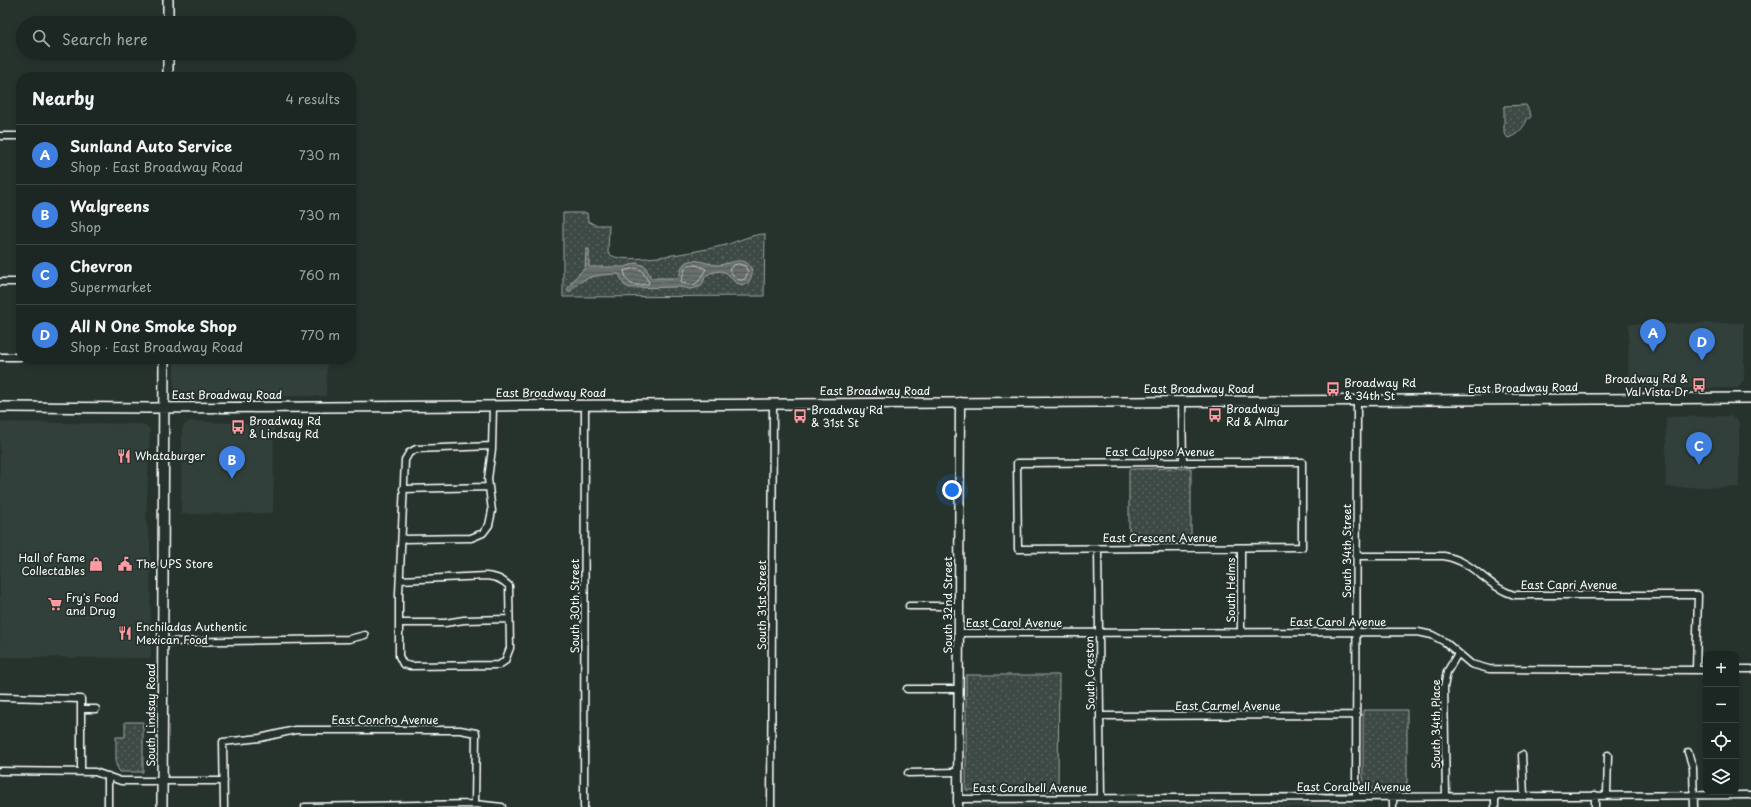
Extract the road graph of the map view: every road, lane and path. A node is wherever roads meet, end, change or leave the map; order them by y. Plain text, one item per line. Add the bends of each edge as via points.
1 (168, 0) edge
2 (168, 16) edge
3 (168, 60) edge
4 (168, 72) edge
5 (0, 136) edge
6 (16, 136) edge
7 (0, 282) edge
8 (16, 282) edge
9 (0, 357) edge
10 (16, 357) edge
11 (164, 364) edge
12 (1751, 398) edge
13 (1357, 401) junction
14 (960, 402) junction
15 (1182, 402) junction
16 (585, 404) junction
17 (773, 404) junction
18 (493, 405) junction
19 (0, 408) edge
20 (164, 408) junction
21 (492, 446) junction
22 (1183, 462) junction
23 (488, 488) junction
24 (403, 489) junction
25 (403, 538) junction
26 (1242, 548) junction
27 (1302, 548) joint
28 (1018, 549) joint
29 (1098, 549) junction
30 (1356, 556) junction
31 (400, 580) junction
32 (909, 606) dead end
33 (959, 606) junction
34 (509, 619) junction
35 (399, 623) junction
36 (1357, 632) junction
37 (958, 633) junction
38 (1099, 633) junction
39 (1241, 633) junction
40 (365, 635) dead end
41 (163, 642) junction
42 (1457, 655) junction
43 (1739, 669) edge
44 (1751, 669) edge
45 (1696, 670) junction
46 (1703, 670) edge
47 (907, 689) dead end
48 (958, 689) junction
49 (0, 697) edge
50 (81, 709) junction
51 (96, 709) dead end
52 (1100, 716) junction
53 (1357, 716) junction
54 (1688, 752) dead end
55 (1522, 754) dead end
56 (1608, 755) dead end
57 (0, 771) edge
58 (81, 771) junction
59 (958, 772) junction
60 (908, 773) dead end
61 (108, 776) junction
62 (224, 781) junction
63 (162, 782) junction
64 (1607, 795) junction
65 (1694, 795) junction
66 (1751, 795) edge
67 (1394, 796) junction
68 (1446, 796) junction
69 (1495, 796) junction
70 (1524, 796) junction
71 (1595, 796) junction
72 (1356, 797) junction
73 (1101, 798) junction
74 (958, 803) edge
75 (475, 804) junction
76 (108, 807) edge
77 (162, 807) edge
78 (224, 807) edge
79 (305, 807) edge
80 (502, 807) edge
81 (584, 807) edge
82 (770, 807) edge
83 (1394, 807) edge
84 (1495, 807) edge
85 (1595, 807) edge
86 (1694, 807) edge

1 - 2 main road
3 - 4 main road
5 - 6 street
7 - 8 street
9 - 10 street
11 - 20 main road, South Lindsay Road
12 - 13 main road, East Broadway Road
13 - 15 main road, East Broadway Road
13 - 30 street, South 34th Street
14 - 15 main road, East Broadway Road
14 - 17 main road, East Broadway Road
14 - 33 street, South 32nd Street
15 - 22 street
16 - 17 main road, East Broadway Road
16 - 18 main road, East Broadway Road
16 - 81 street, South 30th Street
17 - 82 street, South 31st Street
18 - 20 main road, East Broadway Road
18 - 21 street
19 - 20 main road, East Broadway Road
20 - 41 main road, South Lindsay Road
21 - 23 street
21 - 24 street via 416,449 409,453 405,460
22 - 27 street, East Calypso Avenue via 1302,462
22 - 28 street, East Calypso Avenue via 1017,463
23 - 24 street
23 - 25 street via 492,512 489,525 483,533 471,538
24 - 25 street
25 - 31 street
26 - 27 street, East Crescent Avenue
26 - 29 street, East Crescent Avenue
26 - 39 street, South Helms
28 - 29 street, East Crescent Avenue
29 - 38 street, South Creston
30 - 36 street, South 34th Street
30 - 45 street, East Capri Avenue via 1457,558 1503,592 1514,595 1698,595
31 - 34 street via 495,577 504,580 509,586
31 - 35 street
32 - 33 street
33 - 37 street, South 32nd Street
34 - 35 street
34 - 35 street via 508,655 499,665 403,664 399,656
36 - 39 street, East Carol Avenue
36 - 42 street, East Carol Avenue via 1418,632 1432,635 1445,642
36 - 53 street, South 34th Street
37 - 38 street, East Carol Avenue
37 - 48 street, South 32nd Street
38 - 39 street, East Carol Avenue
38 - 52 street, South Creston
40 - 41 street via 349,639
41 - 63 main road, South Lindsay Road
42 - 45 street, East Carol Avenue via 1471,664 1489,669
42 - 68 street, South 34th Place via 1447,672 1444,687
43 - 44 street
45 - 46 street, East Carol Avenue
47 - 48 street
48 - 59 street, South 32nd Street
49 - 50 street via 81,699
50 - 51 street
50 - 58 street
52 - 53 street, East Carmel Avenue
52 - 73 street, South Creston
53 - 72 street, South 34th Street
54 - 65 street via 1693,768
55 - 70 street
56 - 64 street
57 - 58 street
58 - 61 street
59 - 60 street
59 - 74 street, South 32nd Street
61 - 63 street via 121,781
61 - 76 street
62 - 63 street
62 - 75 street, East Concho Avenue via 223,742 260,738 295,730 460,730 476,732
62 - 78 street
63 - 77 main road, South Lindsay Road
64 - 65 street, East Coralbell Avenue
64 - 71 street, East Coralbell Avenue
65 - 66 street, East Coralbell Avenue
65 - 86 street
67 - 68 street, East Coralbell Avenue
67 - 72 street, East Coralbell Avenue
67 - 83 street
68 - 69 street, East Coralbell Avenue
69 - 70 street, East Coralbell Avenue
69 - 84 street
70 - 71 street, East Coralbell Avenue
71 - 85 street
72 - 73 street, East Coralbell Avenue
73 - 74 street, East Coralbell Avenue
75 - 79 street
75 - 80 street

